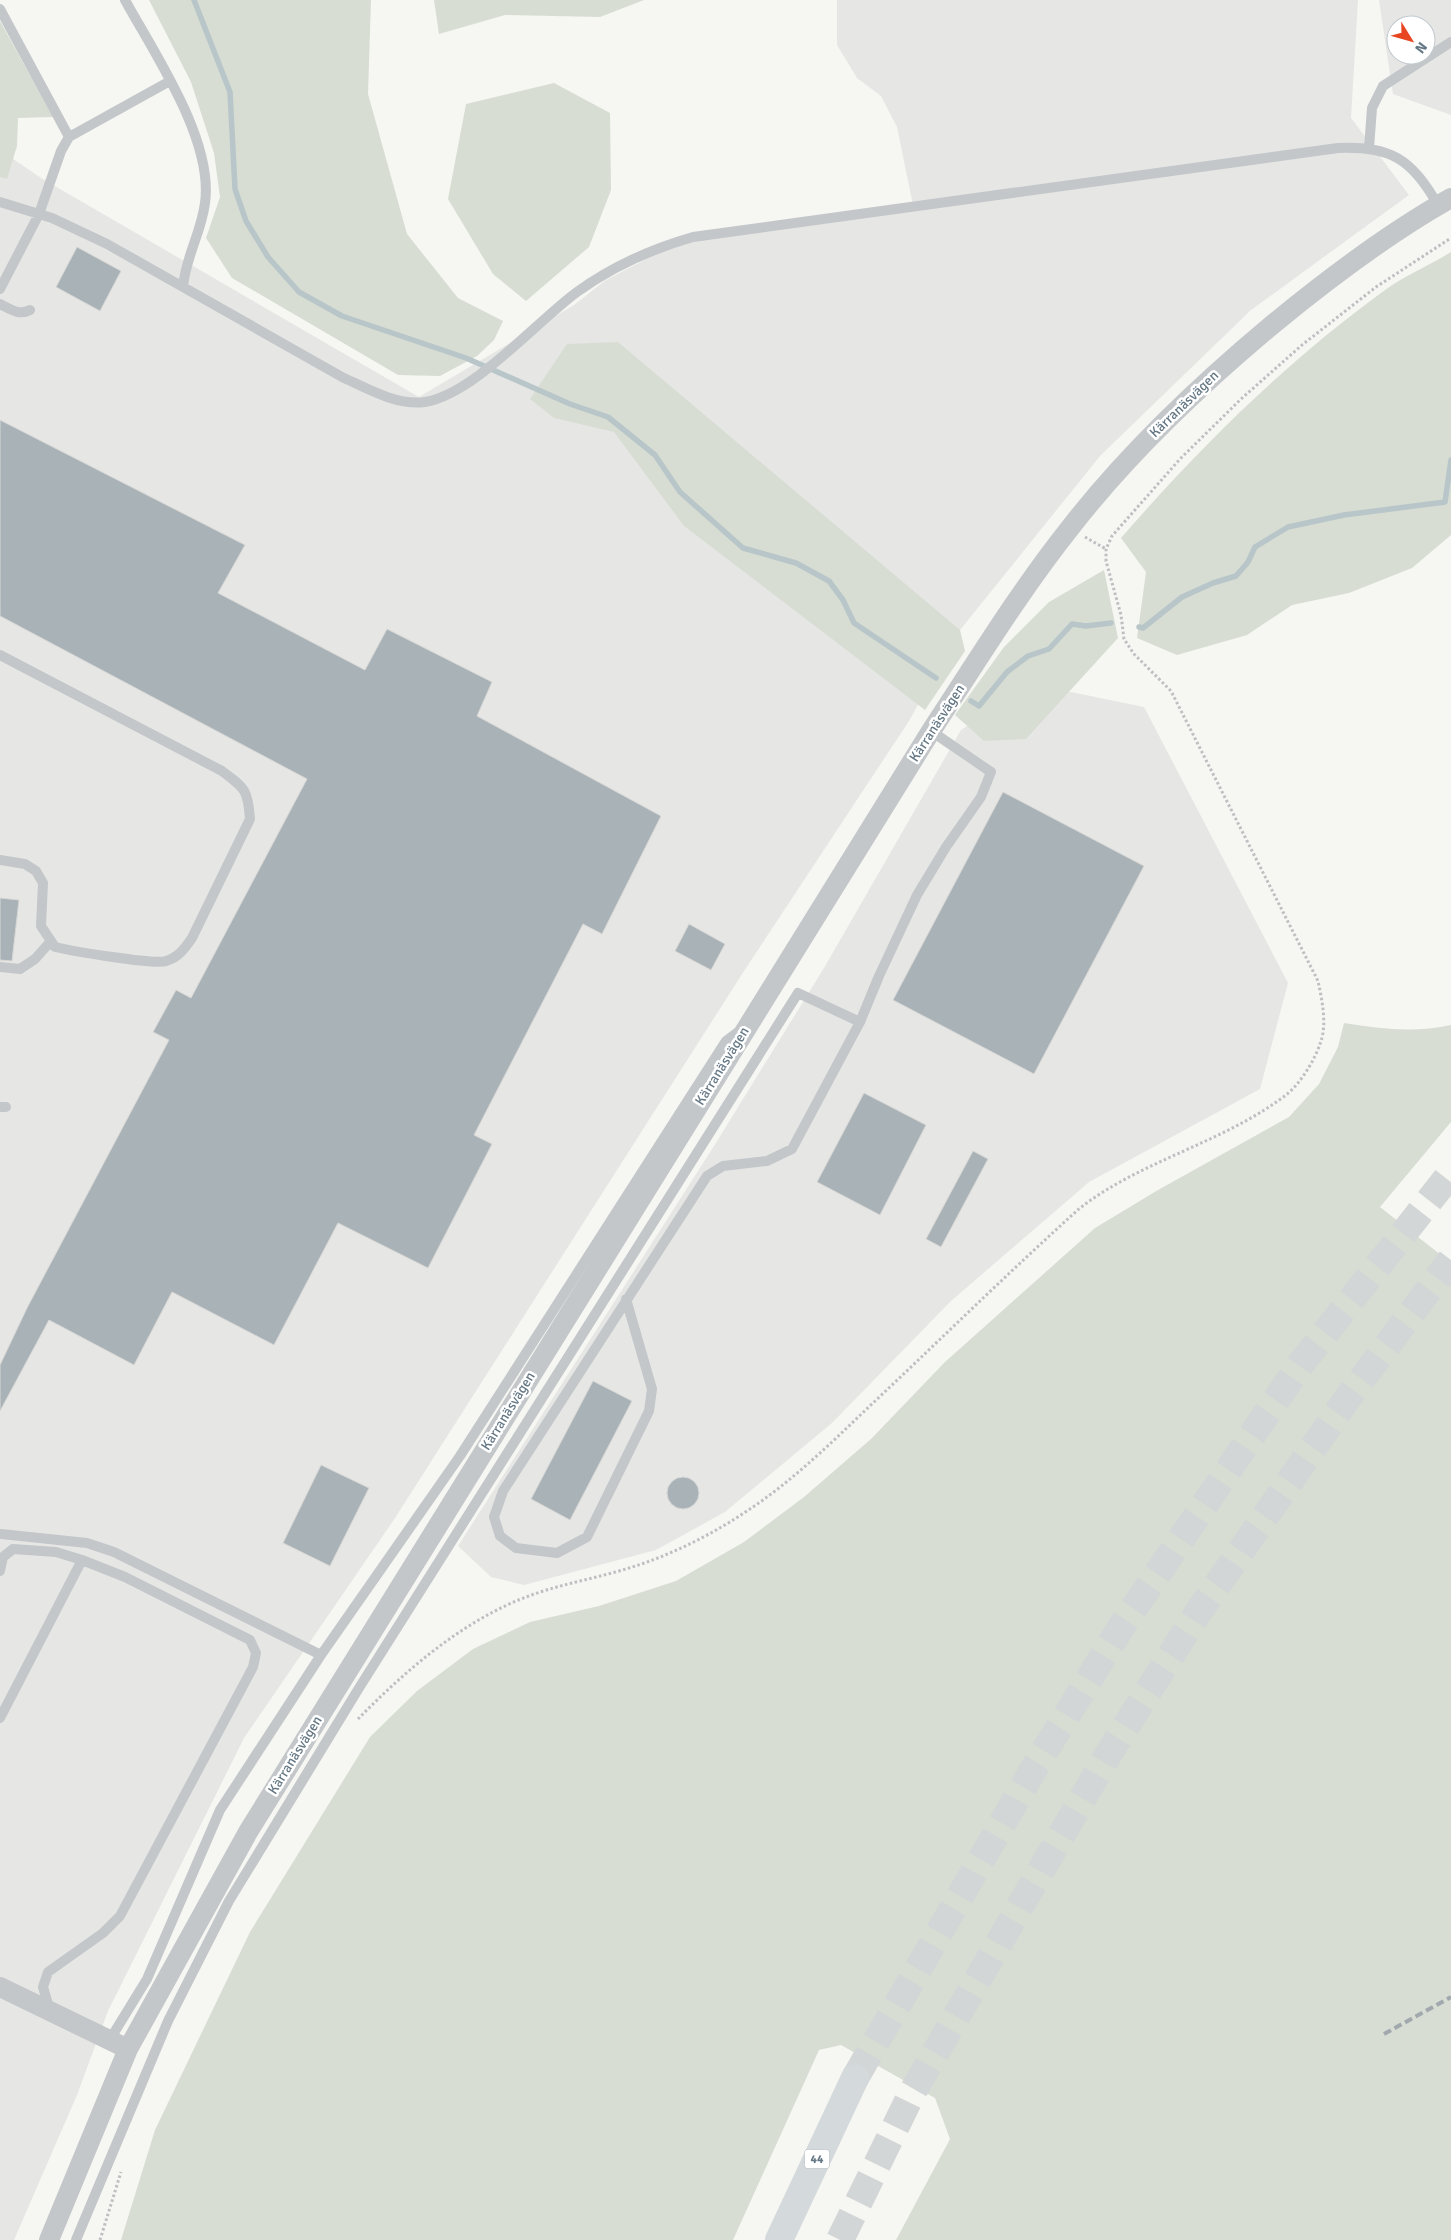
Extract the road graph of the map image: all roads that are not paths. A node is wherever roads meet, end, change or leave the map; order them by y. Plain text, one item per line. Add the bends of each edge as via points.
1 (125, 0) edge
2 (2, 16) edge
3 (1451, 42) edge
4 (170, 81) junction
5 (68, 137) junction
6 (1369, 148) junction
7 (0, 202) edge
8 (1445, 202) edge
9 (39, 214) junction
10 (183, 287) junction
11 (0, 289) edge
12 (0, 304) edge
13 (30, 310) dead end
14 (0, 655) edge
15 (931, 731) junction
16 (0, 860) edge
17 (51, 941) junction
18 (0, 967) edge
19 (860, 1022) junction
20 (747, 1025) junction
21 (626, 1299) junction
22 (1, 1534) dead end
23 (82, 1560) junction
24 (0, 1571) edge
25 (321, 1655) junction
26 (0, 1718) edge
27 (0, 1987) edge
28 (51, 2013) junction
29 (109, 2041) junction
30 (128, 2049) junction
31 (855, 2078) tunnel mouth
32 (48, 2240) edge
33 (76, 2240) edge
34 (779, 2240) edge

1 - 4 lane
2 - 5 lane
3 - 6 lane via 1383,86 1372,108
4 - 5 lane
4 - 10 lane via 199,149 205,178 200,231 189,252
5 - 9 lane
6 - 8 lane via 1385,151 1406,163
6 - 10 lane via 1338,148 694,237 664,245 610,270 577,292 466,385 424,402 397,399 342,377
7 - 9 lane
8 - 15 street, Kärranäsvägen via 1366,251 1300,302 1172,415 1111,478 1070,527
9 - 10 lane via 107,244
9 - 11 lane
12 - 13 lane via 17,312
14 - 17 lane via 222,771 243,786 249,800 250,819 182,953 165,962 75,952 55,947
15 - 19 lane via 991,772 981,798 917,895
15 - 20 street, Kärranäsvägen
16 - 17 lane via 25,864 36,871 43,883 41,926
17 - 18 lane via 20,969
19 - 21 lane via 792,1149 767,1161 723,1166 706,1176
19 - 33 lane via 798,993 787,1010 369,1671 229,1901 168,2021
20 - 25 lane via 726,1041 460,1456
20 - 30 street, Kärranäsvägen via 248,1832
21 - 21 lane via 502,1491 494,1517 500,1536 516,1548 557,1553 587,1537 649,1411 652,1389
22 - 25 lane via 87,1543 114,1552
23 - 24 lane via 56,1552 13,1550 3,1557
23 - 26 lane
23 - 28 lane via 125,1577 250,1640 256,1653 253,1667 120,1916 103,1934 48,1972 43,1987
25 - 29 lane via 220,1810 147,1979
27 - 28 street
28 - 29 street
29 - 30 street
30 - 32 street, Kärranäsvägen
31 - 34 highway, 44

